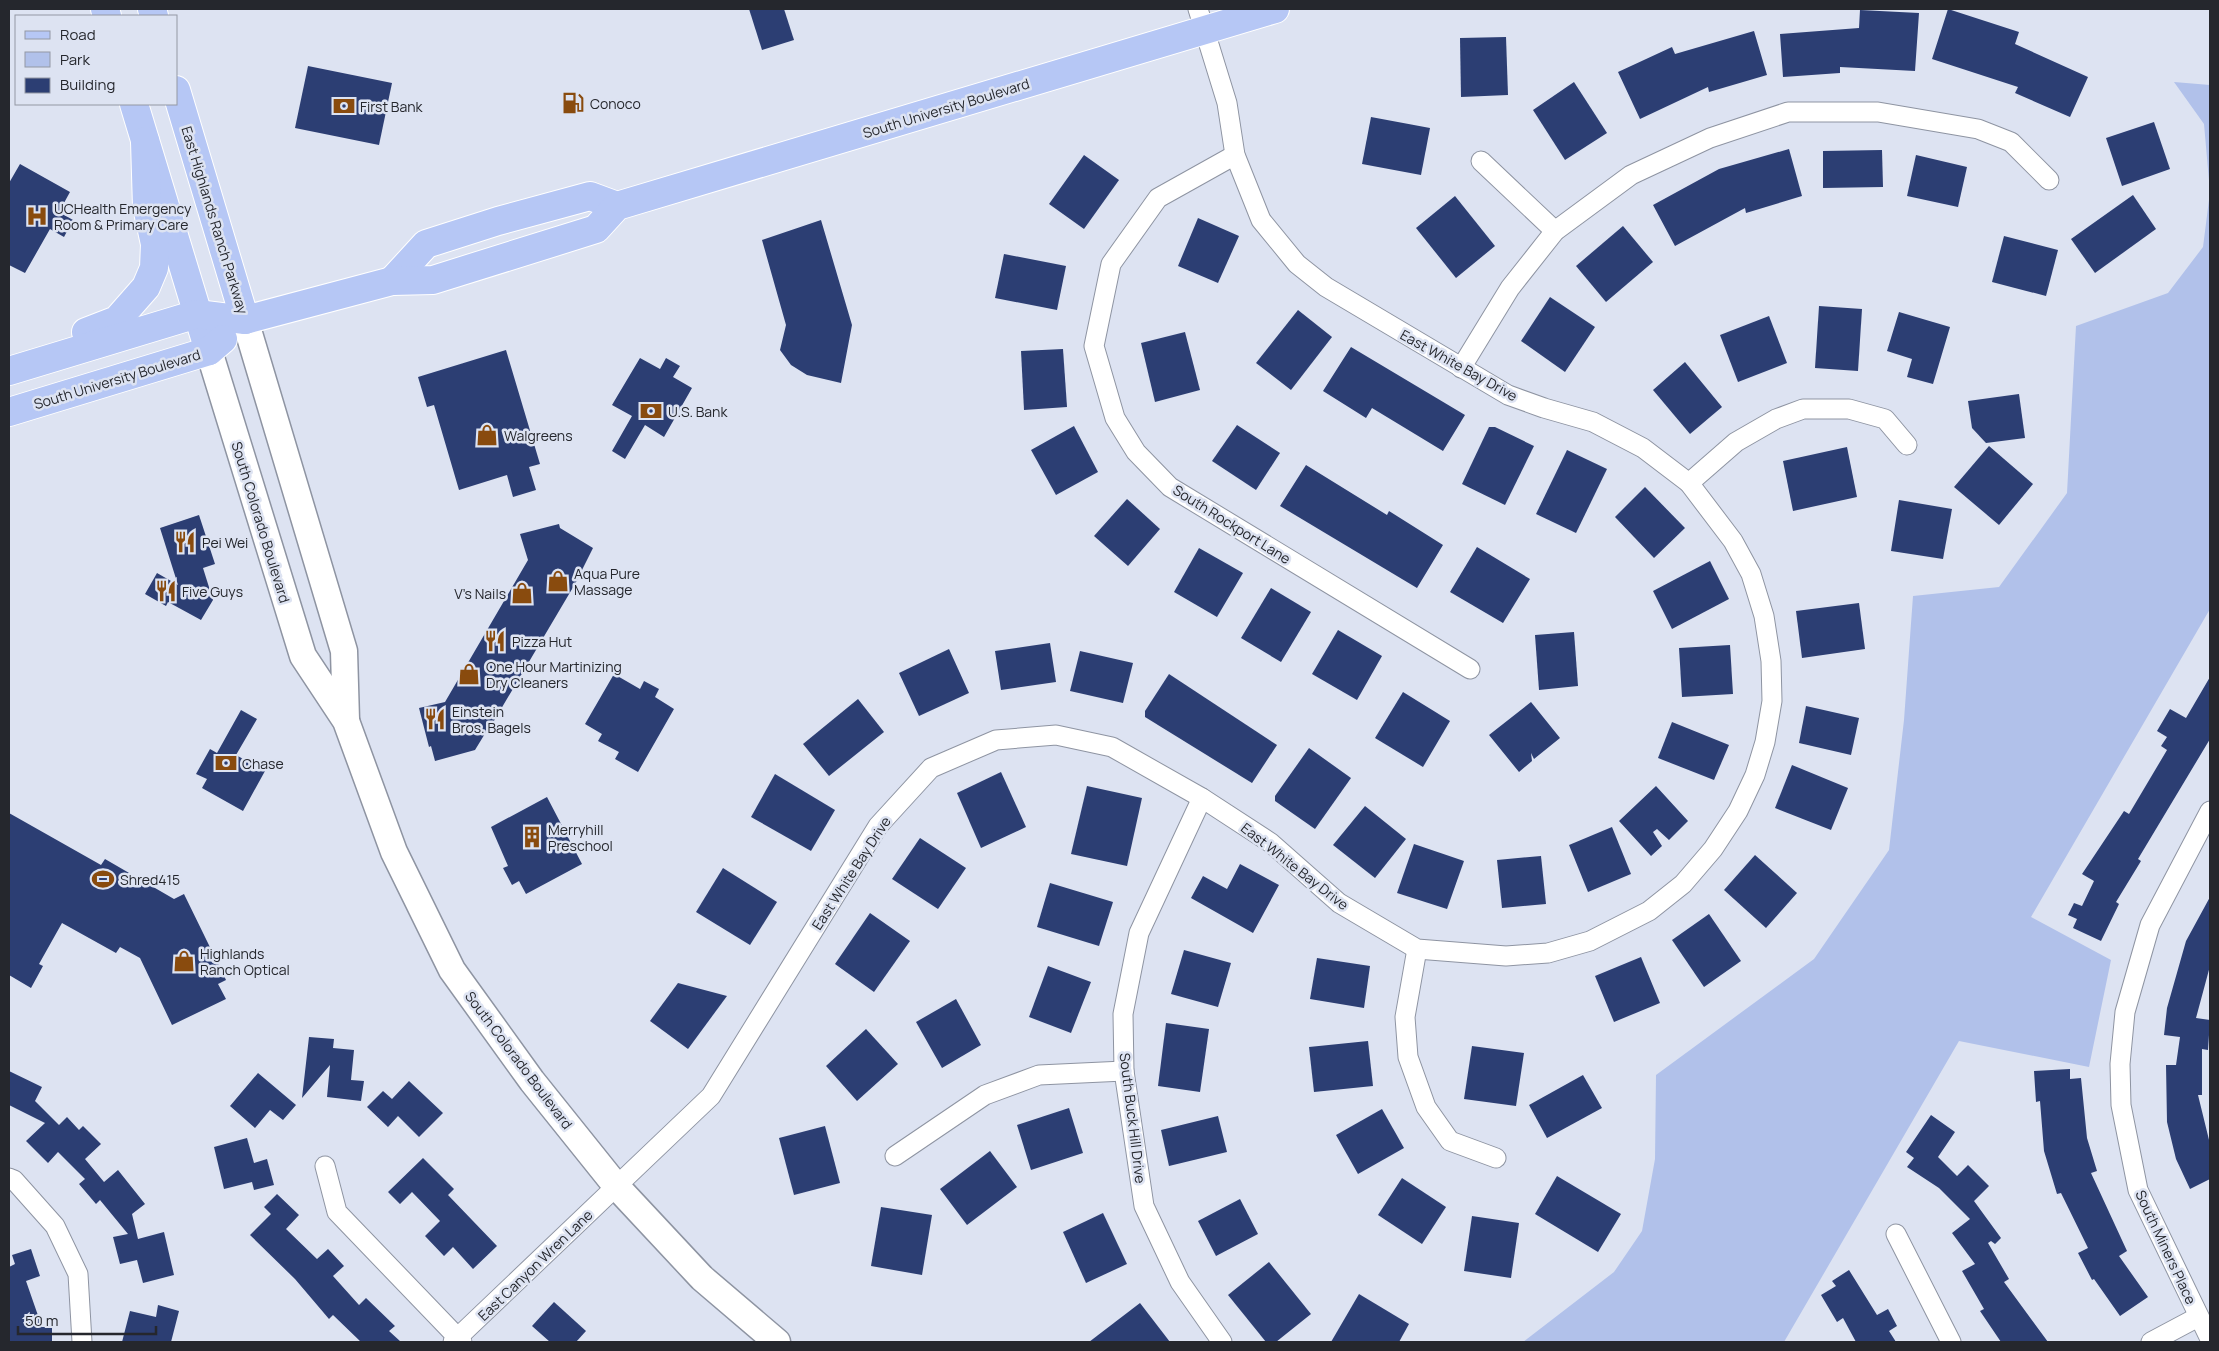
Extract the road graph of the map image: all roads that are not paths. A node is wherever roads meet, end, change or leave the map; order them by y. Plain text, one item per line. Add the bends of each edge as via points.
1 (1275, 9) edge
2 (1201, 19) edge
3 (178, 97) edge
4 (134, 105) edge
5 (145, 141) junction
6 (1235, 155) junction
7 (1481, 160) dead end
8 (2049, 180) dead end
9 (617, 206) junction
10 (1555, 231) junction
11 (392, 281) junction
12 (197, 314) junction
13 (245, 320) junction
14 (209, 351) junction
15 (19, 368) edge
16 (1461, 368) junction
17 (9, 412) edge
18 (1907, 445) dead end
19 (1689, 483) junction
20 (1470, 669) dead end
21 (346, 721) junction
22 (1202, 798) junction
23 (2210, 811) edge
24 (1417, 949) junction
25 (1124, 1070) junction
26 (895, 1156) dead end
27 (1496, 1158) dead end
28 (325, 1166) dead end
29 (9, 1178) edge
30 (617, 1187) junction
31 (1896, 1234) dead end
32 (2198, 1317) junction
33 (2210, 1340) edge
34 (458, 1341) edge
35 (82, 1342) edge
36 (777, 1342) edge
37 (1222, 1342) edge
38 (1951, 1342) edge
39 (2151, 1342) edge

1 - 2 main road, South University Boulevard
2 - 6 street, East White Bay Drive via 1227,103
2 - 9 main road, South University Boulevard
3 - 13 main road, East Highlands Ranch Parkway
4 - 5 main road
5 - 12 main road
5 - 15 main road via 147,207 155,244 154,268 146,287 117,320 53,344
6 - 16 street, East White Bay Drive via 1261,220 1297,264 1326,287
6 - 20 street, South Rockport Lane via 1158,198 1111,264 1094,346 1115,418 1136,452 1170,487
7 - 10 street
8 - 10 street via 2011,142 1978,130 1878,112 1788,112 1710,138 1631,175
9 - 11 main road, South University Boulevard via 596,229 433,280
9 - 11 main road via 590,196 426,244
10 - 16 street via 1510,288
11 - 13 main road, South University Boulevard
12 - 13 main road, South University Boulevard
12 - 14 main road, South Colorado Boulevard
12 - 15 main road, South University Boulevard
13 - 14 main road, South University Boulevard
13 - 21 main road, South Colorado Boulevard via 344,651
14 - 17 main road, South University Boulevard
14 - 21 main road, South Colorado Boulevard via 303,656
16 - 19 street, East White Bay Drive via 1508,395 1593,422 1620,435 1644,448
18 - 19 street via 1885,419 1850,409 1803,409 1776,419 1736,442
19 - 24 street, East White Bay Drive via 1733,541 1751,574 1764,616 1772,701 1755,775 1738,811 1714,849 1683,884 1650,911 1590,941 1548,953 1506,956
21 - 30 main road, South Colorado Boulevard via 394,852 452,970 532,1081
22 - 24 street, East White Bay Drive via 1271,843 1339,903
22 - 25 street, South Buck Hill Drive via 1139,934 1123,1014
22 - 30 street, East White Bay Drive via 1112,747 1056,735 996,740 930,768 878,826 710,1096
23 - 32 street, South Miners Place via 2150,926 2125,1012 2120,1064 2121,1105 2138,1190
24 - 27 street via 1406,1017 1408,1057 1426,1106 1450,1141
25 - 26 street via 1039,1074 985,1095
25 - 37 street, South Buck Hill Drive via 1144,1206 1180,1282
28 - 34 street via 337,1212
29 - 35 street via 55,1226 78,1274
30 - 34 street, East Canyon Wren Lane
30 - 36 main road, South Colorado Boulevard via 702,1278
31 - 38 street
32 - 33 street, South Miners Place
32 - 39 street

